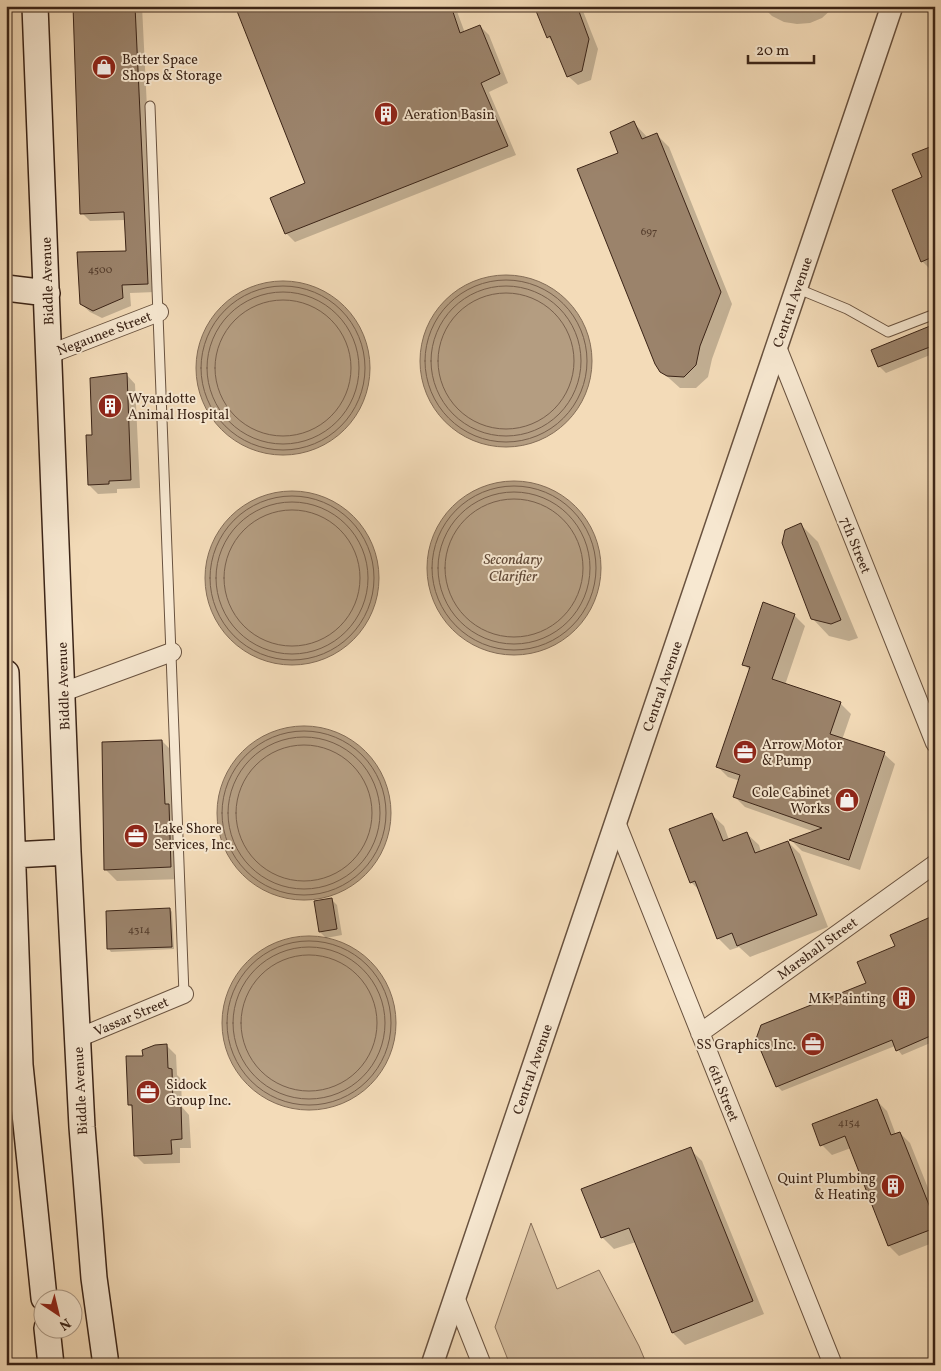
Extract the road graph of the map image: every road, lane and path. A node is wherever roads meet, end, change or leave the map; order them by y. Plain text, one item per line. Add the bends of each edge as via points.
1 (35, 6) edge
2 (892, 6) edge
3 (150, 106) dead end
4 (6, 288) edge
5 (796, 288) junction
6 (47, 293) junction
7 (159, 312) junction
8 (935, 314) edge
9 (777, 347) junction
10 (50, 354) junction
11 (172, 652) junction
12 (6, 673) edge
13 (63, 692) junction
14 (935, 743) edge
15 (616, 822) junction
16 (68, 852) junction
17 (10, 855) edge
18 (935, 864) edge
19 (184, 994) joint
20 (700, 1033) junction
21 (78, 1038) junction
22 (43, 1288) edge
23 (455, 1297) junction
24 (48, 1338) edge
25 (102, 1364) edge
26 (51, 1365) edge
27 (432, 1365) edge
28 (482, 1365) edge
29 (832, 1365) edge

1 - 6 main road, Biddle Avenue
2 - 5 street, Central Avenue
3 - 7 lane
4 - 6 main road
5 - 8 lane via 847,309 888,332
5 - 9 street, Central Avenue
6 - 10 main road, Biddle Avenue
7 - 10 street, Negaunee Street
7 - 11 lane
9 - 14 street, 7th Street
9 - 15 street, Central Avenue
10 - 13 main road, Biddle Avenue
11 - 13 street
11 - 19 lane
12 - 17 main road
13 - 16 main road, Biddle Avenue
15 - 20 street, 6th Street
15 - 23 street, Central Avenue
16 - 17 main road
16 - 21 main road, Biddle Avenue
17 - 22 main road via 20,1065
18 - 20 street, Marshall Street
19 - 21 street, Vassar Street
20 - 29 street, 6th Street
21 - 25 main road, Biddle Avenue via 87,1203
23 - 27 street, Central Avenue
23 - 28 street
24 - 26 main road

